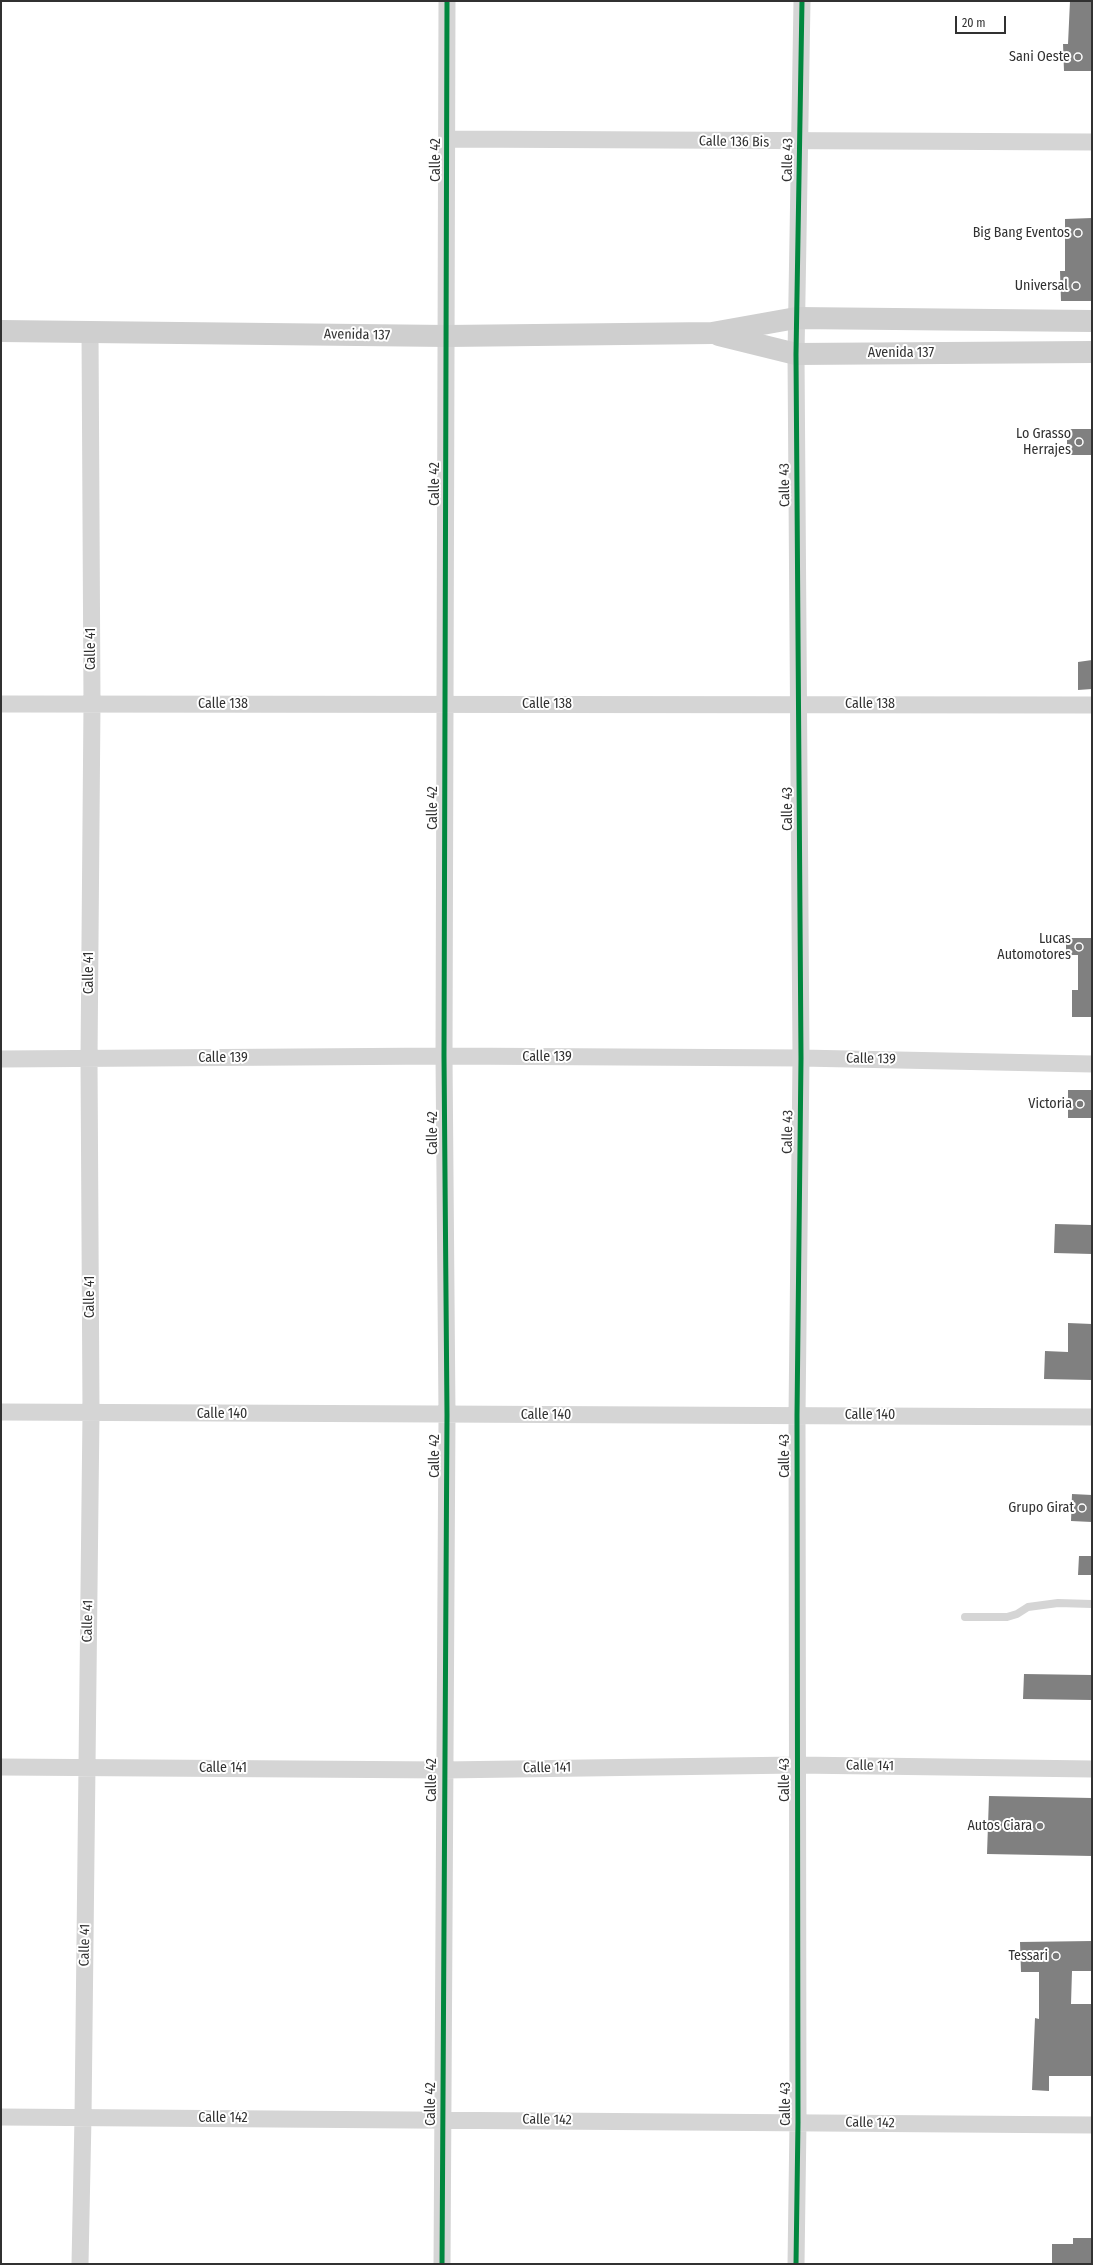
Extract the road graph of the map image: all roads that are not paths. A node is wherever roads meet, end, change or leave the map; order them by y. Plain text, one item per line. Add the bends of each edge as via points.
1 (447, 1) edge
2 (802, 1) edge
3 (448, 139) junction
4 (800, 142) junction
5 (1092, 142) edge
6 (796, 318) junction
7 (1092, 321) edge
8 (1, 331) edge
9 (90, 331) junction
10 (712, 333) junction
11 (447, 336) junction
12 (1092, 352) edge
13 (796, 354) junction
14 (800, 703) junction
15 (1, 704) edge
16 (92, 704) junction
17 (446, 705) junction
18 (1092, 705) edge
19 (444, 1056) junction
20 (802, 1058) junction
21 (1, 1059) edge
22 (89, 1059) junction
23 (1092, 1064) edge
24 (1, 1412) edge
25 (91, 1413) junction
26 (447, 1415) junction
27 (797, 1415) junction
28 (1092, 1417) edge
29 (1092, 1604) edge
30 (965, 1617) dead end
31 (797, 1765) junction
32 (1, 1766) edge
33 (87, 1767) junction
34 (1092, 1769) edge
35 (444, 1770) junction
36 (1, 2117) edge
37 (83, 2117) junction
38 (443, 2119) junction
39 (798, 2122) junction
40 (1092, 2125) edge
41 (80, 2264) edge
42 (442, 2264) edge
43 (796, 2264) edge

1 - 3 street, Calle 42
2 - 4 street, Calle 43
3 - 4 street, Calle 136 Bis
3 - 11 street, Calle 42
4 - 5 street, Calle 136 Bis
4 - 6 street, Calle 43
6 - 7 street, Avenida 137
6 - 10 street, Avenida 137
6 - 13 street, Calle 43
8 - 9 street, Avenida 137
9 - 11 street, Avenida 137
9 - 16 street, Calle 41
10 - 11 street, Avenida 137
10 - 13 street, Avenida 137
11 - 17 street, Calle 42
12 - 13 street, Avenida 137
13 - 14 street, Calle 43
14 - 17 street, Calle 138
14 - 18 street, Calle 138
14 - 20 street, Calle 43
15 - 16 street, Calle 138
16 - 17 street, Calle 138
16 - 22 street, Calle 41
17 - 19 street, Calle 42
19 - 20 street, Calle 139
19 - 22 street, Calle 139
19 - 26 street, Calle 42
20 - 23 street, Calle 139
20 - 27 street, Calle 43
21 - 22 street, Calle 139
22 - 25 street, Calle 41
24 - 25 street, Calle 140
25 - 26 street, Calle 140
25 - 33 street, Calle 41
26 - 27 street, Calle 140
26 - 35 street, Calle 42
27 - 28 street, Calle 140
27 - 31 street, Calle 43
29 - 30 lane via 1058,1603 1028,1608 1007,1617
31 - 34 street, Calle 141
31 - 35 street, Calle 141
31 - 39 street, Calle 43
32 - 33 street, Calle 141
33 - 35 street, Calle 141
33 - 37 street, Calle 41
35 - 38 street, Calle 42
36 - 37 street, Calle 142
37 - 38 street, Calle 142
37 - 41 street, Calle 41
38 - 39 street, Calle 142
38 - 42 street, Calle 42
39 - 40 street, Calle 142
39 - 43 street, Calle 43

